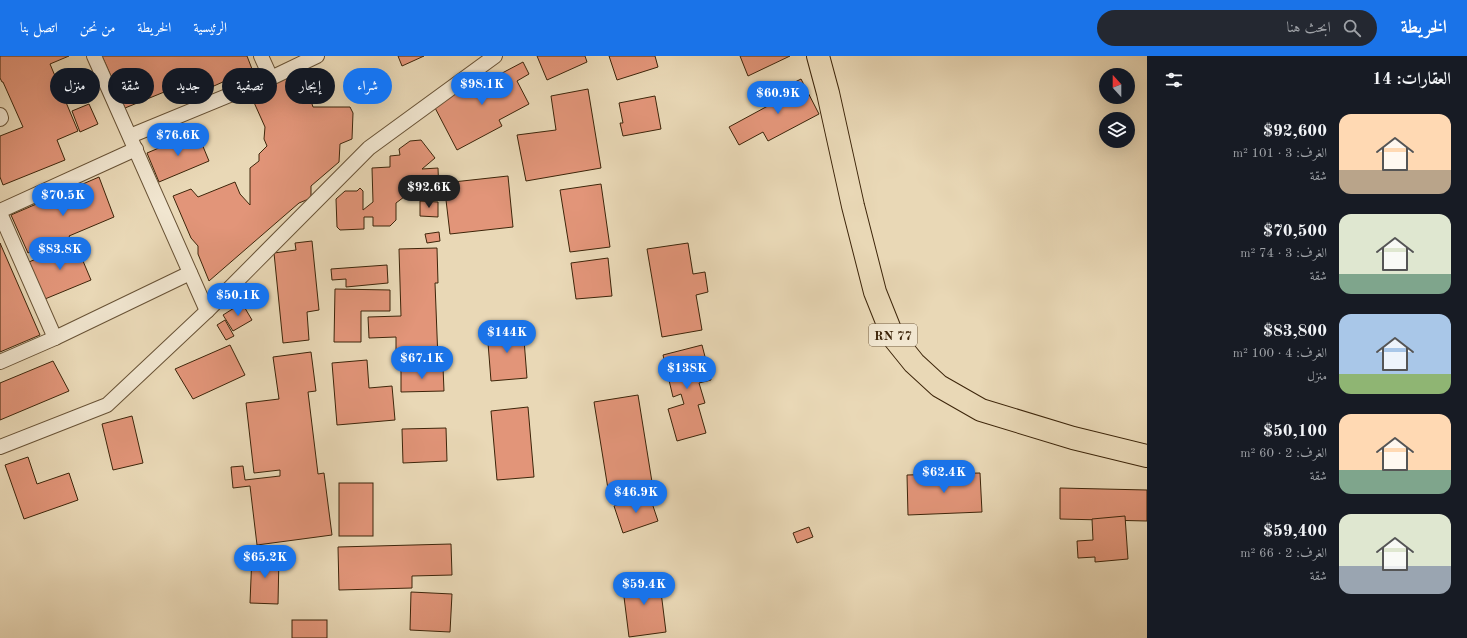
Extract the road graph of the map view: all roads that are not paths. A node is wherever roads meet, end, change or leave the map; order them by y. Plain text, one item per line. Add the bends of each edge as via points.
1 (94, 56) edge
2 (262, 56) edge
3 (317, 56) edge
4 (495, 56) edge
5 (818, 56) edge
6 (267, 68) edge
7 (277, 75) edge
8 (222, 98) edge
9 (0, 115) edge
10 (0, 119) edge
11 (130, 136) junction
12 (136, 149) junction
13 (0, 212) edge
14 (190, 273) junction
15 (207, 311) junction
16 (54, 338) junction
17 (0, 362) edge
18 (0, 447) edge
19 (1147, 456) edge

1 - 11 street
2 - 6 street
3 - 7 street
4 - 15 street via 370,148
5 - 19 main road, RN 77 via 875,292 893,337 914,363 939,386 981,410 1073,438
8 - 11 street
9 - 10 street
11 - 12 street
12 - 13 street
12 - 14 street
13 - 16 street
14 - 15 street
14 - 16 street
15 - 18 street via 107,405
16 - 17 street

